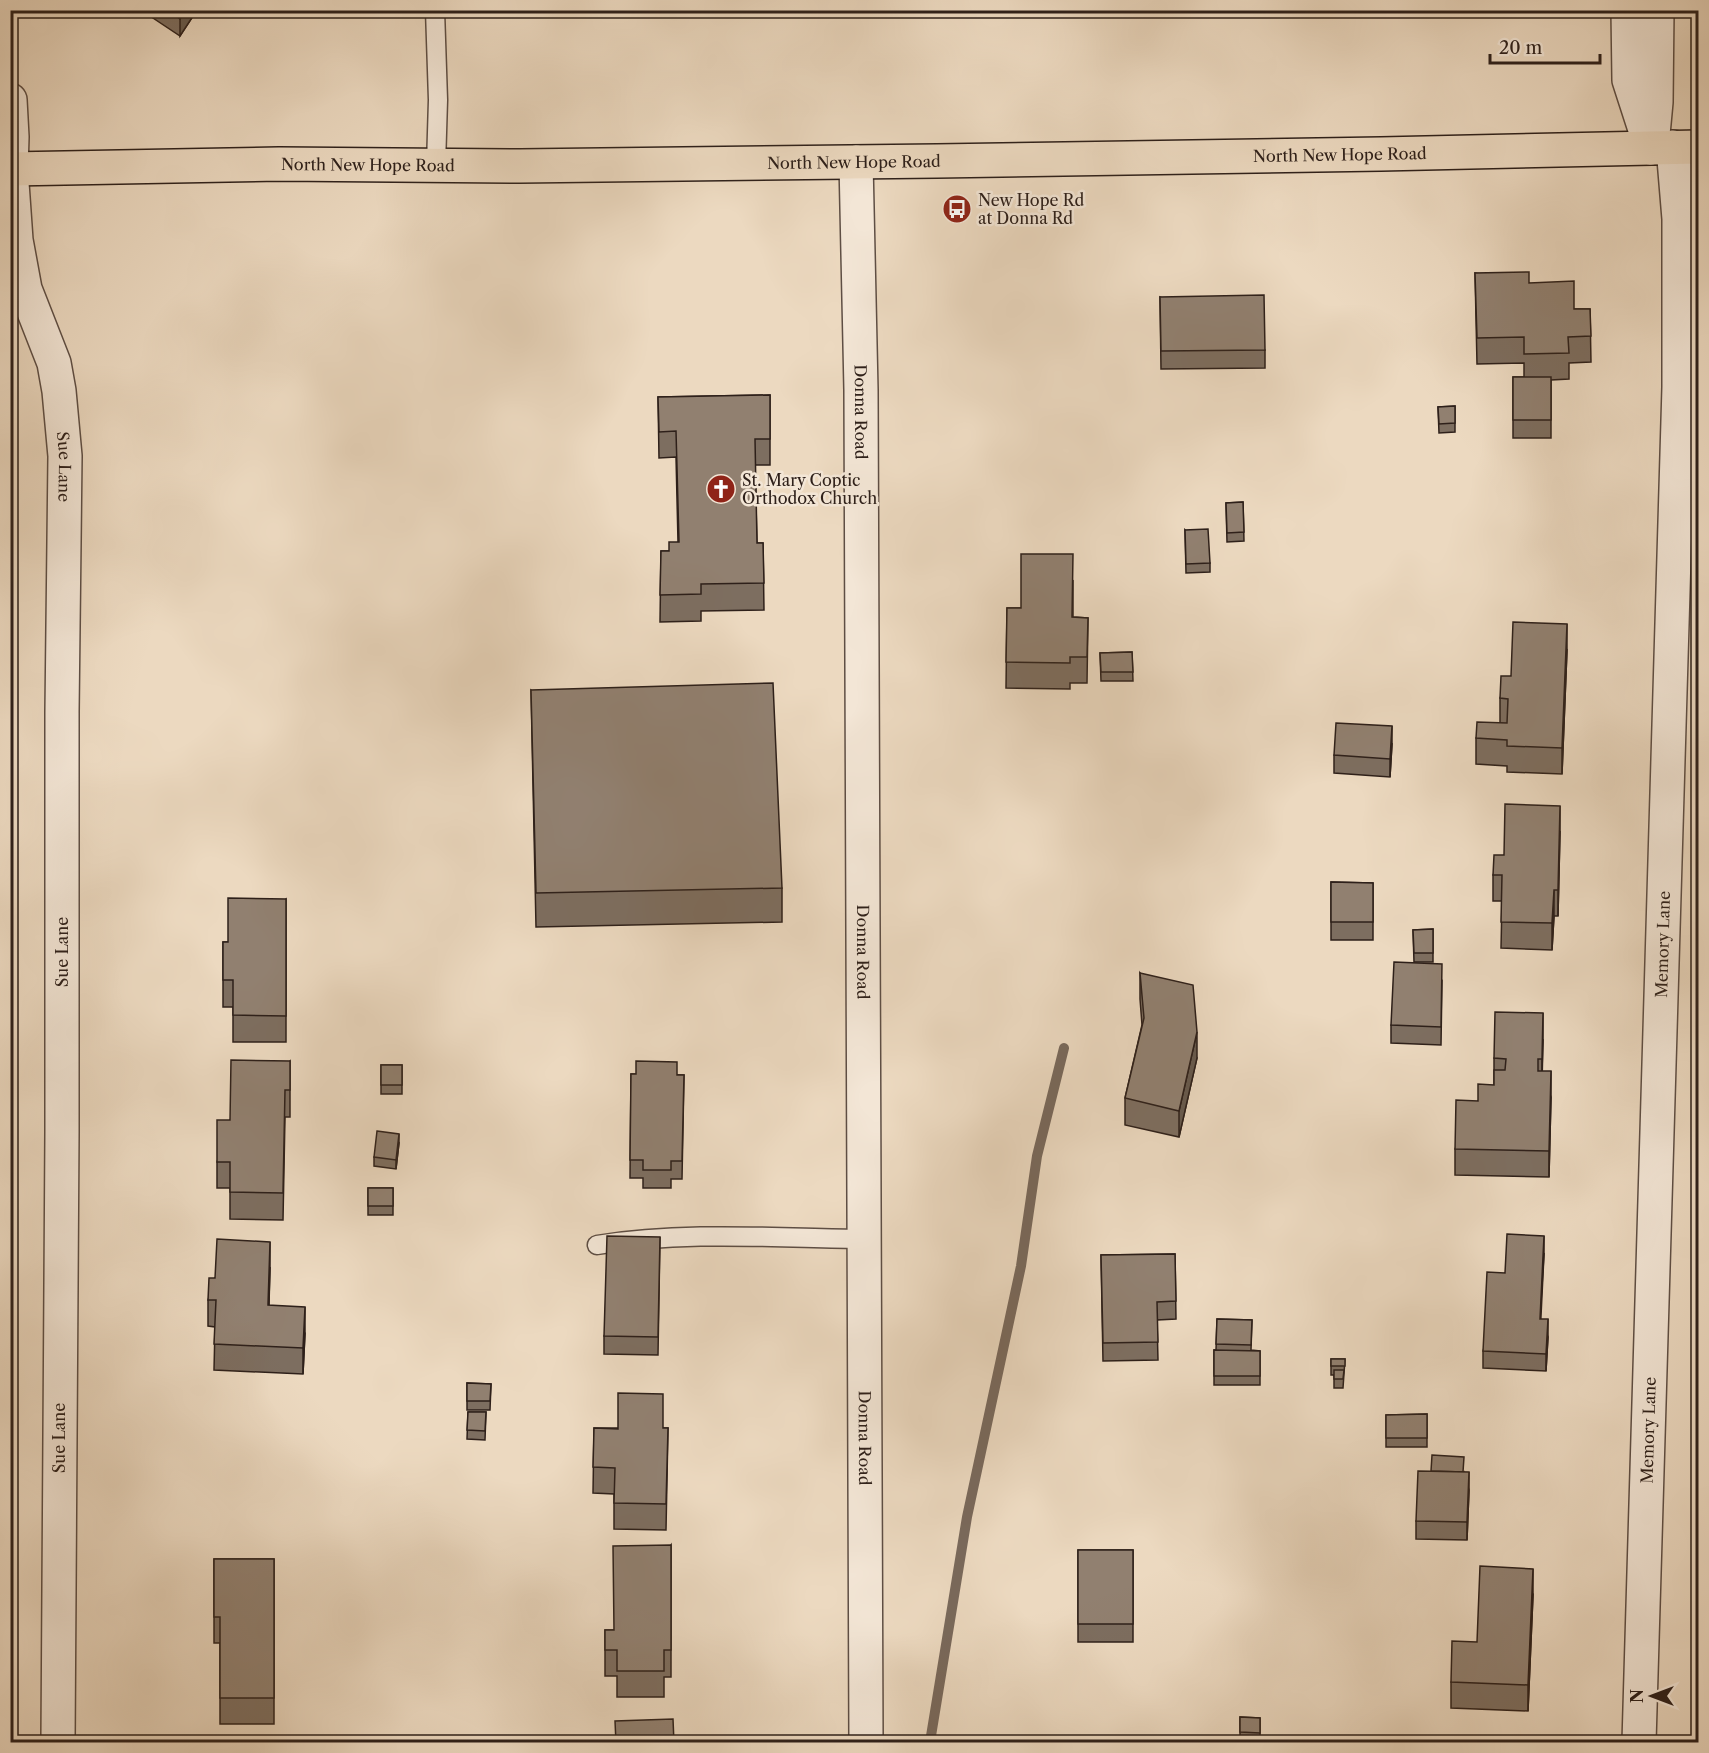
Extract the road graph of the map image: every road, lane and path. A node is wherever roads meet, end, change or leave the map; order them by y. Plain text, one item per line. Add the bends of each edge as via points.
1 (435, 10) edge
2 (1628, 10) edge
3 (1657, 10) edge
4 (10, 100) edge
5 (1674, 147) edge
6 (856, 162) junction
7 (436, 165) junction
8 (11, 169) edge
9 (864, 1239) junction
10 (597, 1245) dead end
11 (58, 1743) edge
12 (866, 1743) edge
13 (1639, 1743) edge

1 - 7 lane
2 - 5 street via 1629,80
3 - 5 street via 1656,102
4 - 8 street, Sue Lane
5 - 6 main road, North New Hope Road
5 - 13 street, Memory Lane via 1680,219 1680,387
6 - 7 main road, North New Hope Road
6 - 9 street, Donna Road via 861,401
7 - 8 main road, North New Hope Road
8 - 11 street, Sue Lane via 17,246 26,289 54,363 65,456
9 - 10 lane via 675,1237
9 - 12 street, Donna Road

